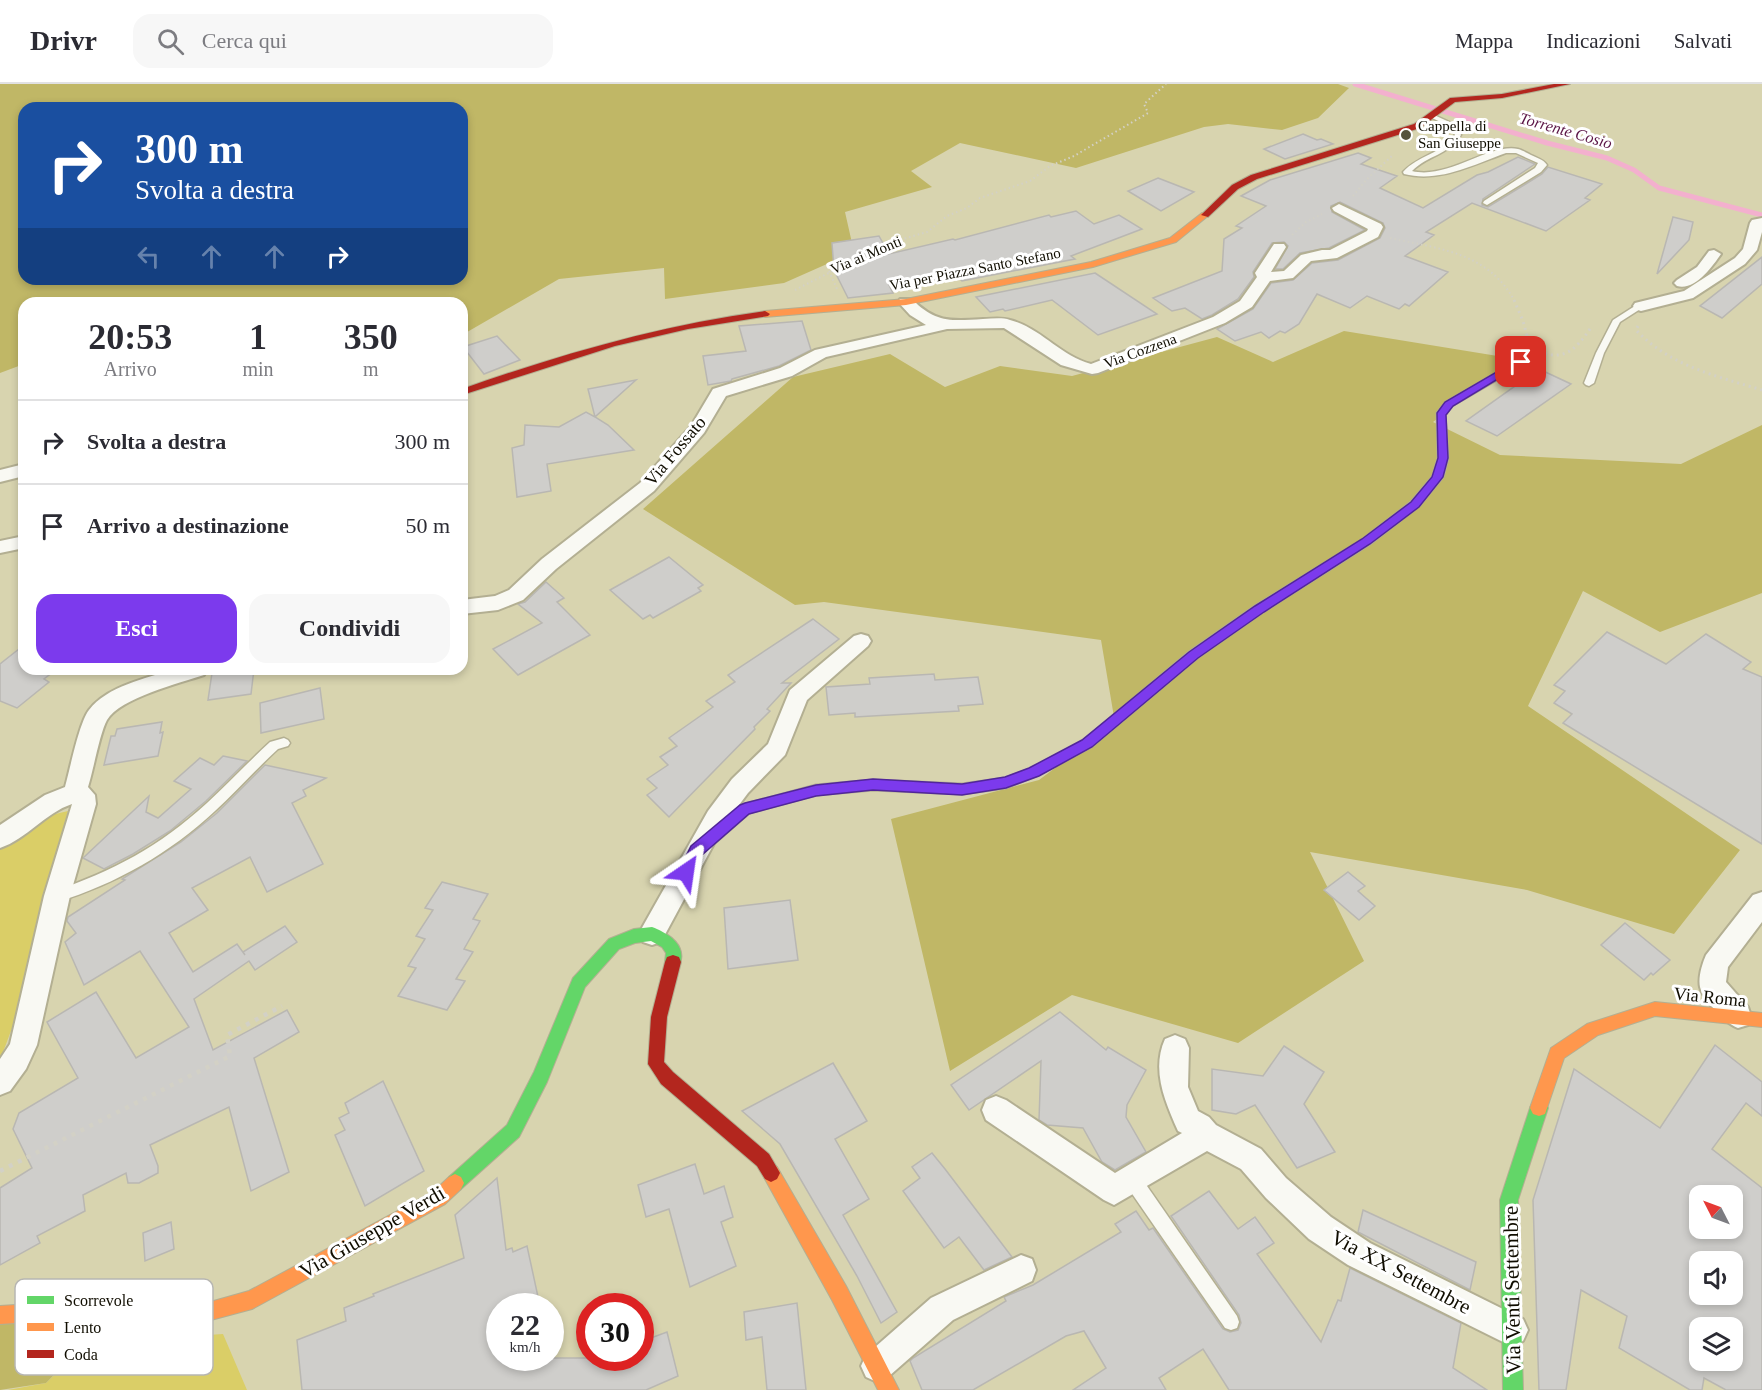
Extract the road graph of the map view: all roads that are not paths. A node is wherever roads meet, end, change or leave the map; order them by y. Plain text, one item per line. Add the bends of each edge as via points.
1 (1566, 84) edge
2 (1432, 116) junction
3 (1487, 203) dead end
4 (1340, 208) road end
5 (1762, 222) edge
6 (1279, 247) road end
7 (1713, 254) dead end
8 (1265, 277) junction
9 (1664, 299) junction
10 (906, 302) junction
11 (1644, 305) joint
12 (942, 326) junction
13 (1521, 362) dead end
14 (1589, 383) dead end
15 (468, 390) edge
16 (18, 472) edge
17 (0, 476) edge
18 (18, 543) edge
19 (0, 547) edge
20 (468, 606) edge
21 (861, 641) dead end
22 (179, 675) edge
23 (284, 743) dead end
24 (75, 793) junction
25 (0, 838) edge
26 (696, 851) junction
27 (57, 896) junction
28 (1762, 903) edge
29 (652, 934) junction
30 (1655, 1009) joint
31 (1750, 1018) edge
32 (1175, 1048) dead end
33 (0, 1082) edge
34 (996, 1110) dead end
35 (1206, 1135) junction
36 (1132, 1179) junction
37 (1021, 1270) dead end
38 (213, 1310) edge
39 (15, 1314) edge
40 (0, 1315) edge
41 (1231, 1322) dead end
42 (1512, 1330) junction
43 (883, 1378) edge
44 (1513, 1390) edge

1 - 2 street, Via per Piazza Santo Stefano via 1453,100
2 - 3 lane via 1454,126 1458,135 1446,150 1411,167 1407,172 1416,176 1505,151 1517,151 1543,165
2 - 10 street, Via per Piazza Santo Stefano via 1417,126 1254,177 1235,187 1173,240 1092,264
4 - 8 street via 1376,227 1373,234 1332,255 1306,258 1288,275
5 - 9 street via 1757,223 1750,250 1740,261 1688,295
6 - 8 street, Via Cozzena via 1263,273
7 - 9 street via 1702,270 1675,287 1658,292
8 - 12 street, Via Cozzena via 1246,304 1219,320 1092,369 1061,360 1009,324
9 - 11 street
10 - 12 street, Via Cozzena via 918,316
10 - 15 street, Via per Piazza Santo Stefano via 727,318 612,343
11 - 14 lane via 1617,320
12 - 20 street, Via Fossato via 821,353 786,372 719,393 698,429 647,487 516,595 498,603
13 - 26 lane via 1449,404 1440,415 1443,458 1438,477 1415,504 1366,542 1194,655 1087,744 1006,783 962,789 861,786 816,790 745,809
16 - 17 street
18 - 19 street
21 - 26 street via 798,696 777,749 740,786
22 - 24 street via 132,692 110,703 97,716
23 - 27 lane via 274,745 211,807 153,853 75,892
24 - 25 street via 53,801
24 - 27 street via 83,795 84,804
26 - 29 street
27 - 33 street via 22,1045
28 - 31 street via 1715,963 1713,986
29 - 38 street, Via Giuseppe Verdi via 614,944 579,983 541,1076 513,1131 439,1198 252,1300
29 - 43 street via 667,942 674,952 659,1017 656,1064 667,1078 763,1160
30 - 31 street, Via Roma
30 - 42 street, Via Venti Settembre via 1593,1029 1557,1053 1509,1200
32 - 35 street, Via XX Settembre via 1174,1087 1188,1121
34 - 36 street via 1114,1190
35 - 36 street
35 - 42 street, Via XX Settembre via 1251,1159 1320,1228 1359,1254
36 - 41 lane
37 - 43 street via 942,1310
39 - 40 street, Via Giuseppe Verdi
42 - 44 street, Via Venti Settembre

